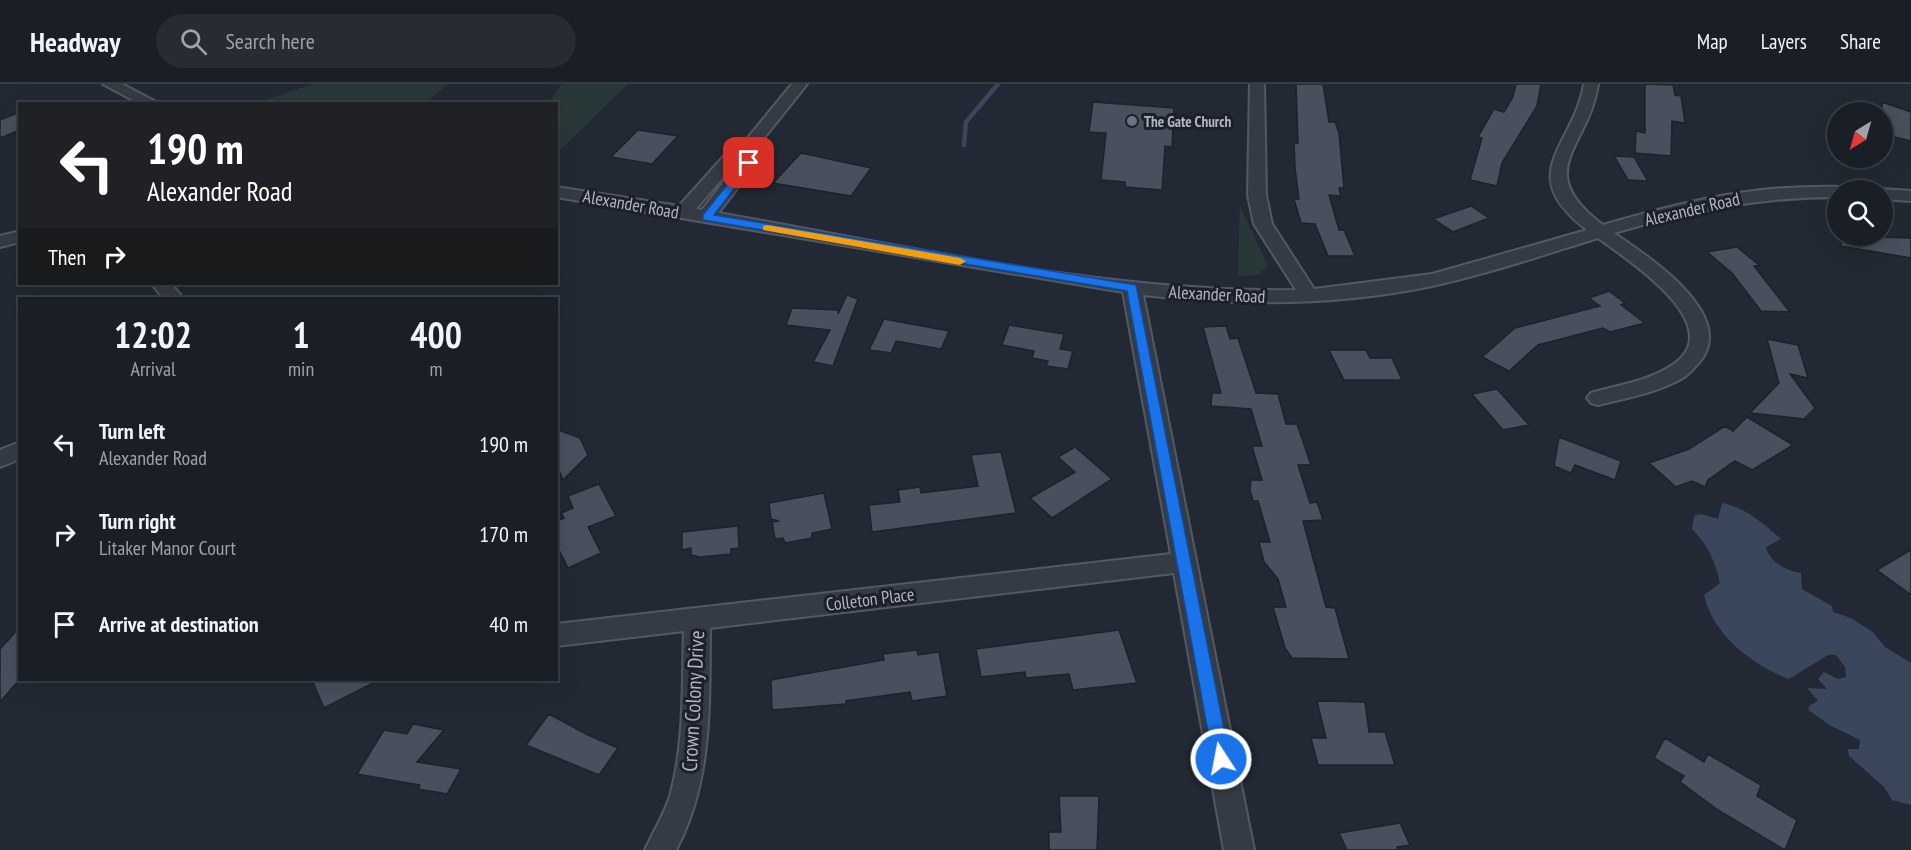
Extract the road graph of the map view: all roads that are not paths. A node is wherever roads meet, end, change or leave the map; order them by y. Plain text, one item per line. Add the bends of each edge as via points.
1 (110, 84) edge
2 (800, 84) edge
3 (1257, 84) edge
4 (1591, 84) edge
5 (149, 102) edge
6 (744, 153) junction
7 (558, 192) edge
8 (1827, 192) edge
9 (1893, 195) edge
10 (1911, 196) edge
11 (683, 213) junction
12 (706, 217) junction
13 (1601, 232) junction
14 (18, 237) edge
15 (0, 242) edge
16 (162, 285) edge
17 (1132, 288) junction
18 (1309, 295) junction
19 (172, 297) edge
20 (1598, 398) dead end
21 (18, 451) edge
22 (0, 459) edge
23 (1184, 562) junction
24 (697, 619) junction
25 (558, 635) edge
26 (660, 850) edge
27 (1239, 850) edge

1 - 5 street
2 - 6 street
3 - 18 street via 1257,195 1263,224
4 - 13 street via 1586,109 1558,166 1557,177 1571,205
6 - 11 street via 730,159
6 - 12 street via 749,163
7 - 11 street, Alexander Road
8 - 13 street, Alexander Road via 1778,192 1702,203
9 - 10 street
11 - 12 street, Alexander Road
12 - 17 street, Alexander Road
13 - 18 street, Alexander Road via 1423,282
13 - 20 street via 1637,256 1684,301 1695,315 1700,340 1685,367
14 - 15 street
16 - 19 street
17 - 18 street, Alexander Road via 1225,296
17 - 23 street
21 - 22 street
23 - 24 street, Colleton Place
23 - 27 street
24 - 25 street, Colleton Place
24 - 26 street, Crown Colony Drive via 692,770 683,804

